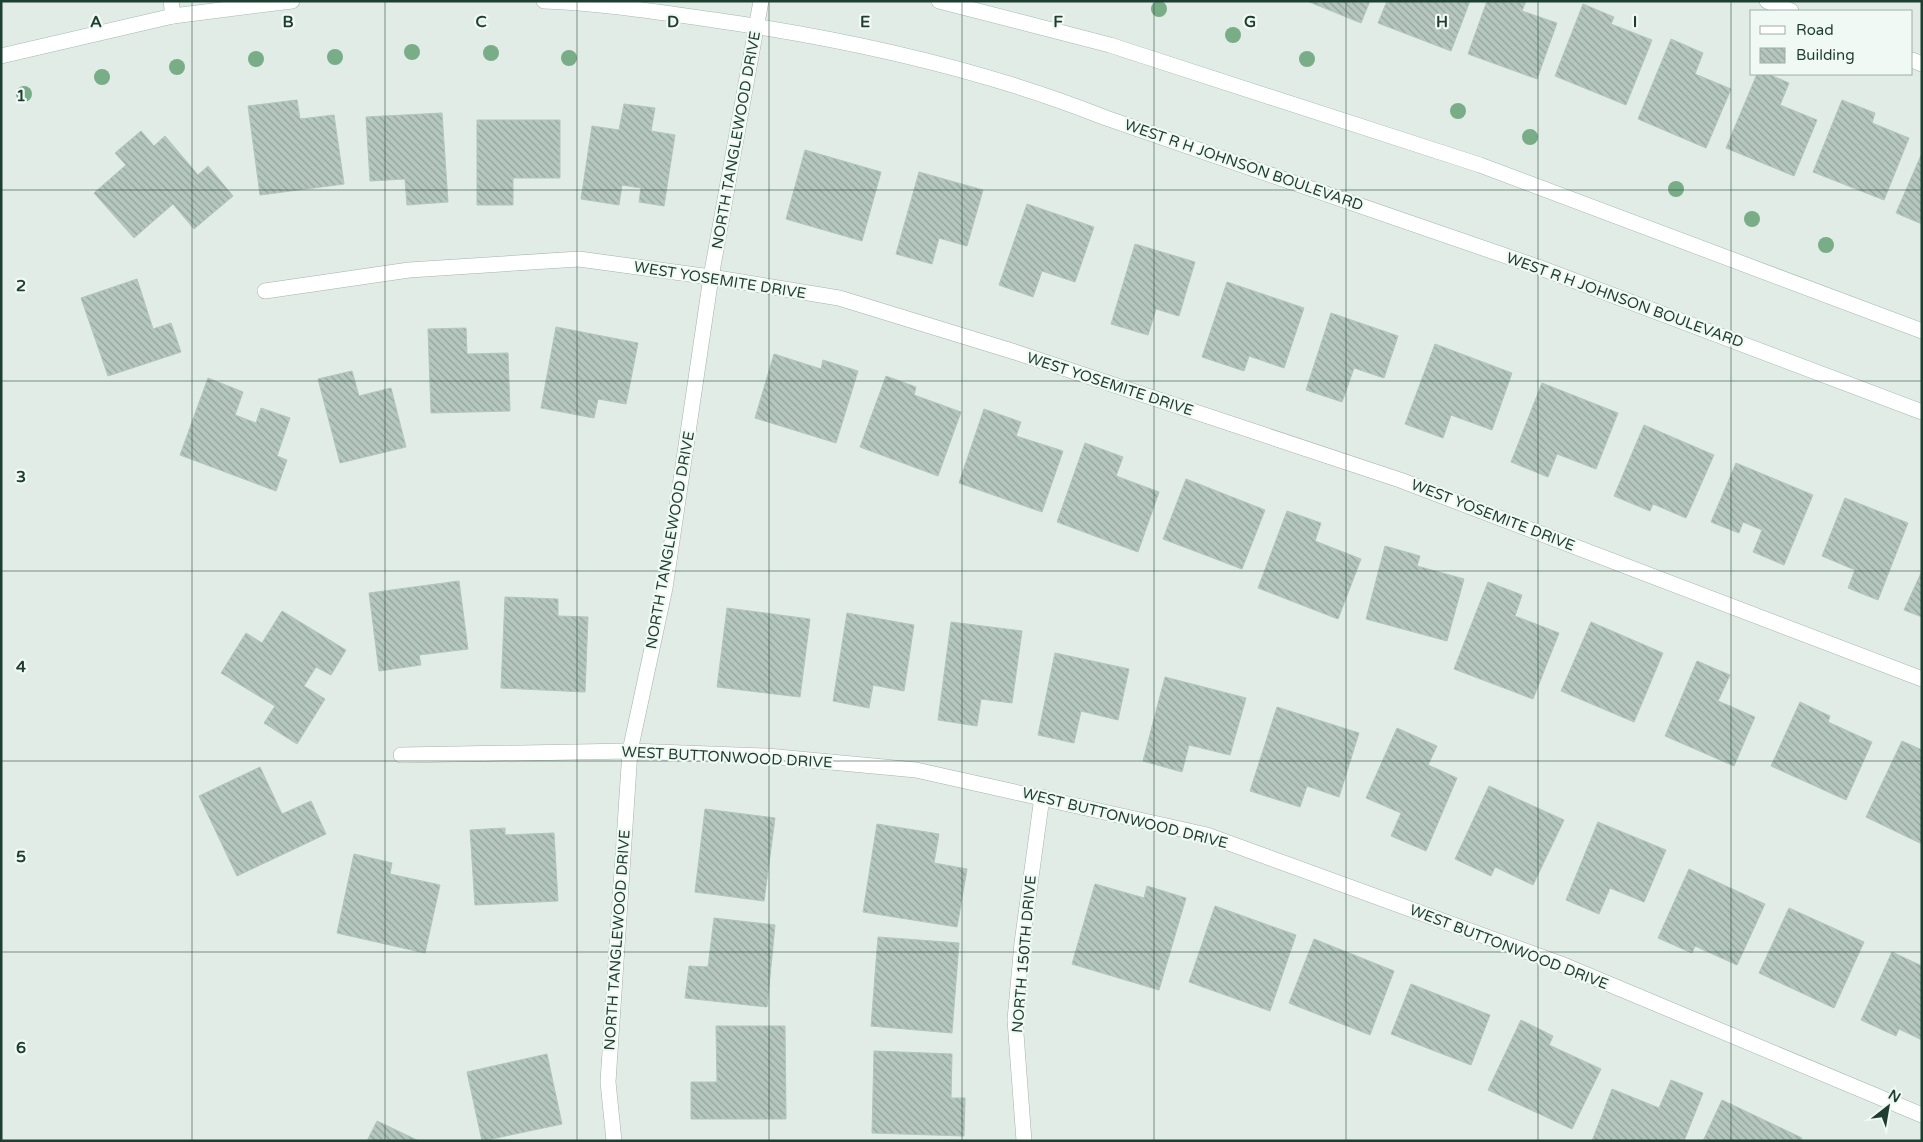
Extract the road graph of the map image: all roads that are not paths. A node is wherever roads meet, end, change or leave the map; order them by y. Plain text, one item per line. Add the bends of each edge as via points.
1 (292, 1) edge
2 (544, 1) edge
3 (761, 1) edge
4 (939, 1) edge
5 (1767, 1) edge
6 (172, 9) edge
7 (1789, 10) edge
8 (757, 26) junction
9 (1, 56) edge
10 (711, 277) junction
11 (264, 291) dead end
12 (1922, 331) edge
13 (1922, 412) edge
14 (1922, 680) edge
15 (630, 751) junction
16 (401, 755) dead end
17 (1042, 797) junction
18 (1922, 1115) edge
19 (614, 1141) edge
20 (1024, 1141) edge

1 - 6 street
2 - 8 street, WEST R H JOHNSON BOULEVARD
3 - 8 street, NORTH TANGLEWOOD DRIVE
4 - 12 street via 1110,45 1480,165
5 - 7 street
6 - 9 street
8 - 10 street, NORTH TANGLEWOOD DRIVE
8 - 13 street, WEST R H JOHNSON BOULEVARD via 864,46 1055,97 1106,118 1538,267
10 - 11 street, WEST YOSEMITE DRIVE via 579,259 409,270
10 - 14 street, WEST YOSEMITE DRIVE via 839,298 1015,352 1400,480
10 - 15 street, NORTH TANGLEWOOD DRIVE via 665,588
15 - 16 street, WEST BUTTONWOOD DRIVE
15 - 17 street, WEST BUTTONWOOD DRIVE via 767,756 916,770
15 - 19 street, NORTH TANGLEWOOD DRIVE via 608,1082
17 - 18 street, WEST BUTTONWOOD DRIVE via 1207,835 1561,964
17 - 20 street, NORTH 150TH DRIVE via 1015,1020

